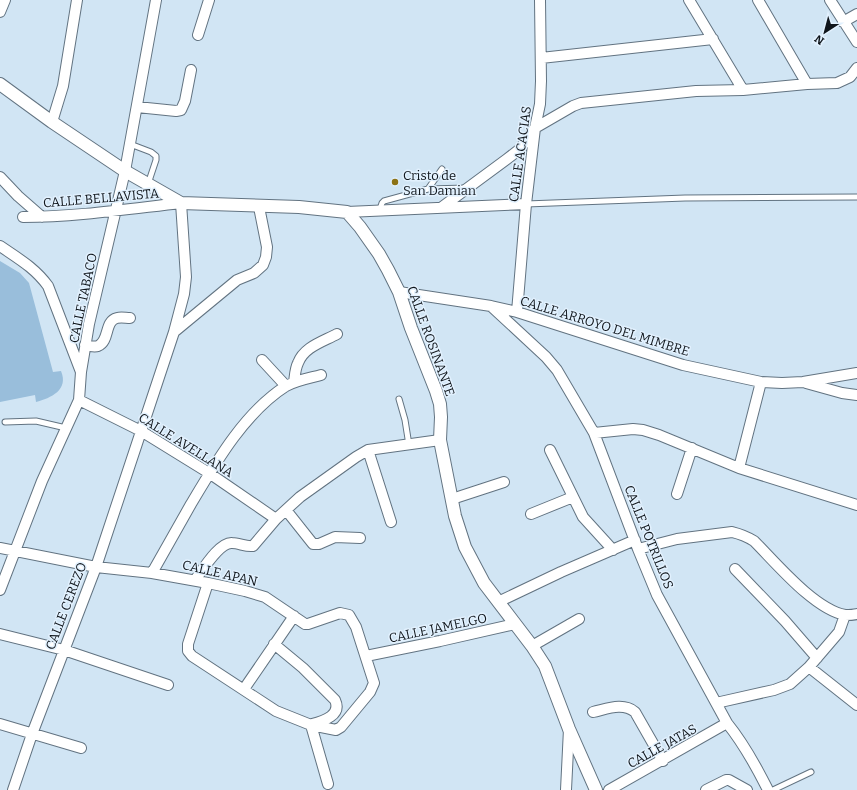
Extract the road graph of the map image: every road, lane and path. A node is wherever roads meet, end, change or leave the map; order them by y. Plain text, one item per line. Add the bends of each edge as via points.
1 (5, 0) edge
2 (77, 0) edge
3 (156, 0) edge
4 (209, 0) edge
5 (542, 0) edge
6 (689, 0) edge
7 (758, 0) edge
8 (830, 0) edge
9 (0, 12) edge
10 (857, 14) edge
11 (843, 22) junction
12 (198, 35) dead end
13 (713, 39) junction
14 (857, 42) edge
15 (541, 58) junction
16 (857, 68) edge
17 (191, 70) dead end
18 (0, 84) edge
19 (807, 84) junction
20 (743, 90) junction
21 (137, 107) junction
22 (52, 122) junction
23 (535, 128) junction
24 (130, 144) junction
25 (442, 170) dead end
26 (125, 171) junction
27 (0, 177) edge
28 (148, 184) junction
29 (469, 187) junction
30 (428, 189) junction
31 (857, 197) edge
32 (181, 203) junction
33 (526, 204) junction
34 (259, 207) junction
35 (442, 207) junction
36 (380, 209) junction
37 (116, 211) junction
38 (347, 212) junction
39 (23, 217) dead end
40 (42, 217) junction
41 (0, 246) edge
42 (399, 292) junction
43 (491, 306) junction
44 (517, 312) junction
45 (130, 318) dead end
46 (174, 332) junction
47 (337, 334) dead end
48 (86, 345) junction
49 (262, 360) dead end
50 (81, 372) junction
51 (857, 373) edge
52 (321, 375) dead end
53 (761, 382) junction
54 (803, 382) junction
55 (290, 384) junction
56 (857, 395) edge
57 (399, 399) dead end
58 (79, 400) junction
59 (5, 422) dead end
60 (66, 428) junction
61 (141, 431) junction
62 (594, 433) junction
63 (440, 440) junction
64 (409, 445) junction
65 (692, 448) junction
66 (368, 450) junction
67 (550, 450) dead end
68 (739, 468) junction
69 (209, 473) junction
70 (504, 482) dead end
71 (677, 494) dead end
72 (573, 497) junction
73 (452, 499) junction
74 (857, 505) edge
75 (286, 510) junction
76 (531, 514) dead end
77 (276, 519) junction
78 (391, 522) dead end
79 (360, 538) dead end
80 (636, 544) junction
81 (0, 548) edge
82 (15, 550) junction
83 (613, 550) junction
84 (96, 568) junction
85 (735, 569) dead end
86 (152, 573) junction
87 (195, 580) junction
88 (208, 583) junction
89 (0, 590) edge
90 (498, 602) junction
91 (857, 614) edge
92 (845, 615) junction
93 (294, 616) junction
94 (579, 619) dead end
95 (515, 624) junction
96 (0, 634) edge
97 (274, 644) junction
98 (532, 646) junction
99 (64, 650) junction
100 (366, 656) junction
101 (817, 658) junction
102 (809, 667) junction
103 (168, 685) dead end
104 (244, 689) junction
105 (716, 702) junction
106 (857, 705) edge
107 (593, 712) dead end
108 (727, 723) junction
109 (0, 724) edge
110 (311, 725) junction
111 (569, 729) junction
112 (32, 734) junction
113 (81, 748) dead end
114 (663, 761) junction
115 (811, 772) dead end
116 (328, 784) dead end
117 (13, 790) edge
118 (566, 790) edge
119 (596, 790) edge
120 (609, 790) edge
121 (706, 790) edge
122 (747, 790) edge
123 (768, 790) edge
124 (773, 790) edge

1 - 9 street
2 - 22 street via 63,86
3 - 21 street, CALLE TABACO
4 - 12 street
5 - 15 street, CALLE ACACIAS
6 - 13 street
7 - 19 street
8 - 11 street
10 - 11 street
11 - 14 street
13 - 15 street
13 - 20 street
15 - 23 street, CALLE ACACIAS via 540,104
16 - 19 street via 850,77 837,82
17 - 21 street via 181,110
18 - 22 street
19 - 20 street
20 - 23 street via 696,91 581,103
21 - 24 street, CALLE TABACO
22 - 26 street
23 - 29 street via 520,149
23 - 33 street, CALLE ACACIAS
24 - 26 street, CALLE TABACO
24 - 28 lane via 156,156
25 - 30 lane
26 - 28 street
26 - 37 street, CALLE TABACO
27 - 40 street
28 - 32 street
29 - 30 lane
29 - 35 street
30 - 36 lane via 384,201
31 - 33 lane via 685,198
32 - 34 street
32 - 37 street, CALLE BELLAVISTA
32 - 46 street via 186,277
33 - 35 street
33 - 44 street, CALLE ACACIAS
34 - 38 street via 299,207
34 - 46 street via 267,247 263,265 237,280
35 - 36 street
36 - 38 street
37 - 40 street, CALLE BELLAVISTA
37 - 48 street, CALLE TABACO
38 - 42 street, CALLE ROSINANTE via 379,254
39 - 40 street, CALLE BELLAVISTA
41 - 50 street via 32,268 48,286
42 - 43 street, CALLE ARROYO DEL MIMBRE
42 - 63 street, CALLE ROSINANTE via 440,404
43 - 44 street, CALLE ARROYO DEL MIMBRE
43 - 62 street, CALLE POTRILLOS via 550,361 564,380
44 - 53 street, CALLE ARROYO DEL MIMBRE via 683,365
45 - 48 street via 112,320 101,344 97,347
46 - 61 street, CALLE CEREZO
47 - 55 street via 310,348 302,356
48 - 50 street, CALLE TABACO
49 - 55 street
50 - 58 street, CALLE TABACO
51 - 54 street
52 - 55 street
53 - 54 street, CALLE ARROYO DEL MIMBRE
53 - 68 street
54 - 56 street
55 - 69 street via 259,409 232,439
57 - 64 lane
58 - 60 street, CALLE TABACO
58 - 61 street, CALLE AVELLANA
59 - 60 lane via 36,421
60 - 82 street, CALLE TABACO
61 - 69 street, CALLE AVELLANA
61 - 84 street, CALLE CEREZO
62 - 65 street via 643,430
62 - 80 street, CALLE POTRILLOS
63 - 64 street
63 - 73 street, CALLE ROSINANTE
64 - 66 street
65 - 68 street
65 - 71 street
66 - 75 street via 300,497
66 - 78 street
67 - 72 street
68 - 74 street
69 - 77 street, CALLE AVELLANA
69 - 86 street
70 - 73 street
72 - 76 street
72 - 83 street via 583,517
73 - 90 street, CALLE ROSINANTE via 465,547 484,583
75 - 77 street
75 - 79 street via 312,543 317,545 335,537
77 - 87 street via 253,546 225,544
80 - 83 street, CALLE JAMELGO
80 - 92 street, CALLE JAMELGO via 732,532 745,536 754,541 812,598
80 - 105 street, CALLE POTRILLOS via 657,595
81 - 82 street, CALLE APAN
82 - 84 street, CALLE APAN
82 - 89 street, CALLE TABACO
83 - 90 street, CALLE JAMELGO
84 - 86 street, CALLE APAN
84 - 99 street, CALLE CEREZO
85 - 101 street
86 - 87 street, CALLE APAN
87 - 88 street, CALLE APAN
88 - 93 street, CALLE APAN via 265,597
88 - 104 street via 188,651
90 - 95 street, CALLE ROSINANTE
91 - 92 street, CALLE JAMELGO
92 - 101 street via 839,632
93 - 97 street
93 - 100 street, CALLE APAN via 308,624 340,613 349,615
94 - 98 street
95 - 98 street, CALLE ROSINANTE
95 - 100 street, CALLE JAMELGO
96 - 99 street
97 - 104 street
97 - 110 street via 335,700 336,711 329,719
98 - 111 street, CALLE ROSINANTE via 544,666
99 - 103 street
99 - 112 street, CALLE CEREZO
100 - 110 street, CALLE APAN via 374,683 370,692 340,728 336,730
101 - 102 street
102 - 105 street via 790,684 774,690
102 - 106 street
104 - 110 street via 276,711
105 - 108 street, CALLE POTRILLOS
107 - 114 street via 624,706 630,708 635,712
108 - 114 street, CALLE JATAS
108 - 123 street, CALLE POTRILLOS via 755,763
109 - 112 street
110 - 116 street
111 - 118 street, CALLE ROSINANTE
111 - 119 street
112 - 113 street
112 - 117 street, CALLE CEREZO
114 - 120 street, CALLE JATAS
115 - 124 lane
121 - 122 street via 726,780

